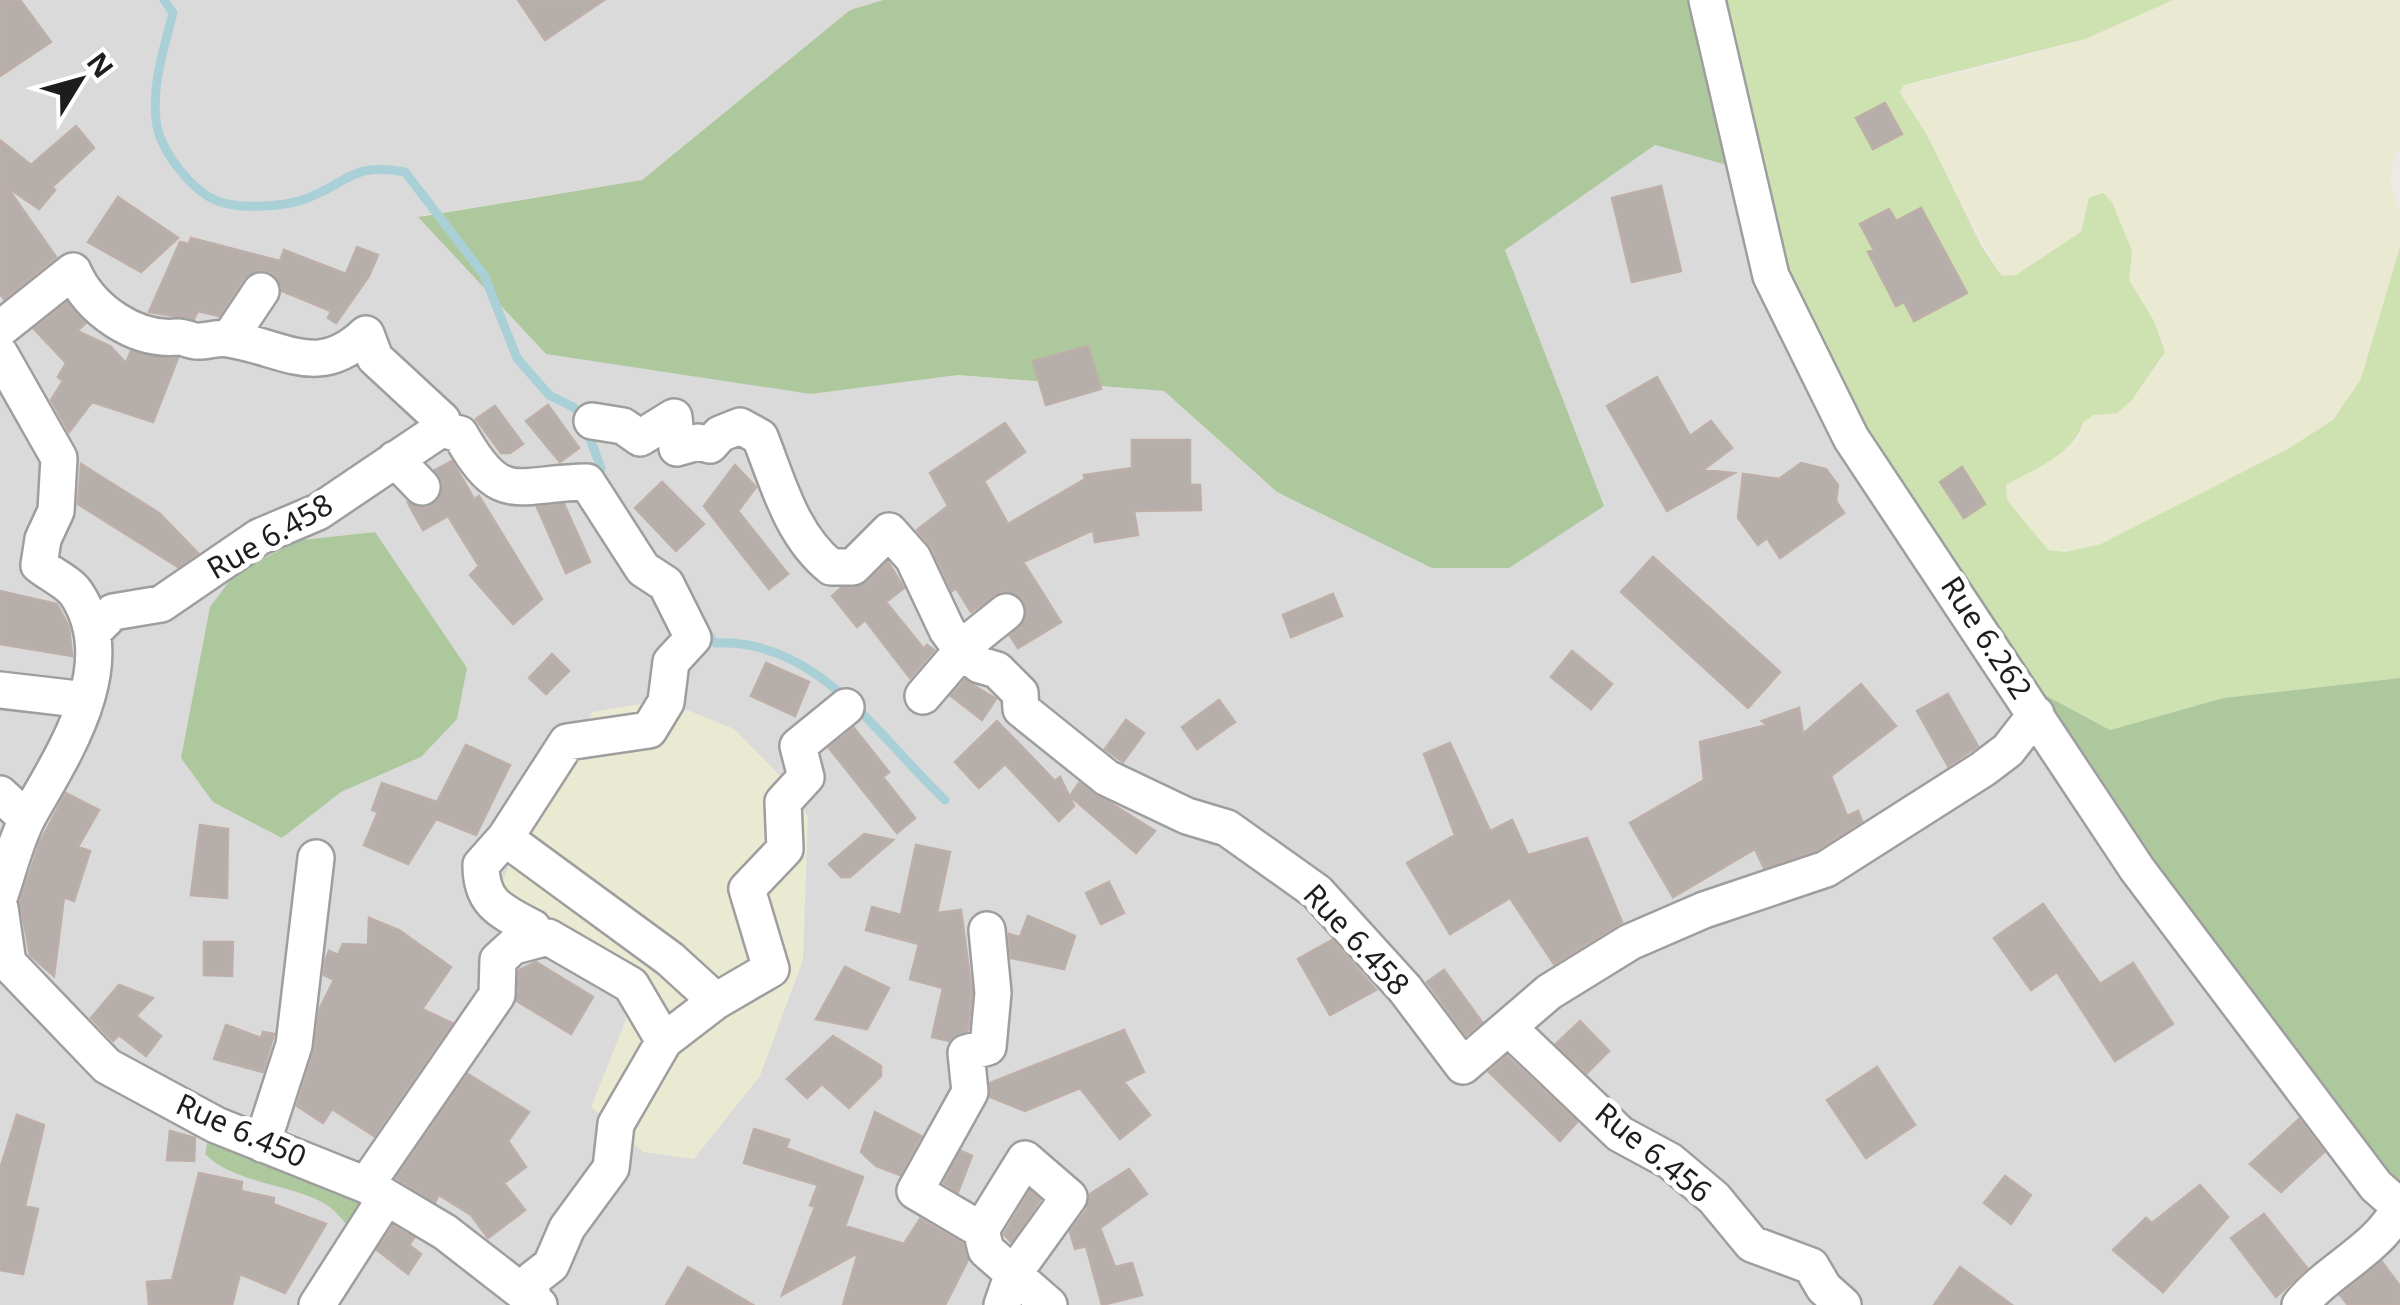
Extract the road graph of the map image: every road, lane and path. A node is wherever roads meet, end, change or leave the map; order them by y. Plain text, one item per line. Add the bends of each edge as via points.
1 (1708, 0) edge
2 (261, 290) dead end
3 (0, 329) edge
4 (229, 339) junction
5 (0, 354) edge
6 (592, 421) dead end
7 (441, 428) junction
8 (395, 458) junction
9 (422, 488) dead end
10 (1006, 612) dead end
11 (94, 631) junction
12 (963, 652) junction
13 (0, 690) edge
14 (923, 696) dead end
15 (86, 700) junction
16 (846, 707) dead end
17 (2036, 714) junction
18 (0, 794) edge
19 (27, 819) junction
20 (505, 838) junction
21 (316, 858) dead end
22 (0, 895) edge
23 (0, 908) edge
24 (987, 930) dead end
25 (518, 945) junction
26 (716, 1000) junction
27 (1510, 1029) junction
28 (664, 1041) junction
29 (262, 1144) junction
30 (375, 1192) junction
31 (2400, 1207) edge
32 (981, 1230) junction
33 (1007, 1290) edge
34 (1831, 1300) edge
35 (535, 1302) edge
36 (317, 1305) edge
37 (1049, 1305) edge
38 (2300, 1305) edge

1 - 17 street, Rue 6.262 via 1778,292 1851,438
2 - 4 street
3 - 4 street via 73,271 83,294 121,324 166,340
4 - 7 street via 320,360 343,354 360,322 375,358 442,420
5 - 11 street via 59,458 56,511 39,566 74,590
6 - 12 street via 622,426 640,438 674,417 677,448 710,445 740,426 760,437 815,554 831,566 853,566 889,531 902,540
7 - 8 street, Rue 6.458
7 - 20 street via 460,434 501,486 587,482 644,568 666,584 693,638 671,662 666,702 649,730 567,742
8 - 9 street
8 - 11 street, Rue 6.458 via 318,512 259,536 161,604 113,612
10 - 12 street
11 - 15 street
12 - 14 street
12 - 27 street, Rue 6.458 via 997,670 1020,693 1021,709 1095,770 1187,816 1227,828 1317,892 1463,1066
13 - 15 street
15 - 19 street via 63,762
16 - 26 street via 798,746 806,778 783,802 785,849 746,890 772,969
17 - 27 street, Rue 6.458 via 1983,769 1826,869 1630,942 1549,992
17 - 31 street, Rue 6.262 via 2137,869 2376,1186
18 - 19 street
19 - 22 street
20 - 25 street via 481,866 481,884 492,906 533,928
20 - 26 street
21 - 29 street via 294,1044
23 - 29 street, Rue 6.450 via 8,963 107,1066
24 - 32 street via 1007,987 988,1047 966,1053 970,1092 915,1190
25 - 28 street via 548,937 630,985
25 - 30 street via 498,960 497,995
26 - 28 street
27 - 34 street, Rue 6.456 via 1620,1134 1670,1161 1714,1198 1739,1234 1811,1266
28 - 35 street via 616,1124 611,1168 567,1228 551,1265 533,1279
29 - 30 street, Rue 6.450
30 - 35 street, Rue 6.450 via 445,1232
30 - 36 street
31 - 38 street via 2388,1229
32 - 33 street
32 - 33 street via 1026,1159 1069,1197
33 - 37 street via 1041,1294

